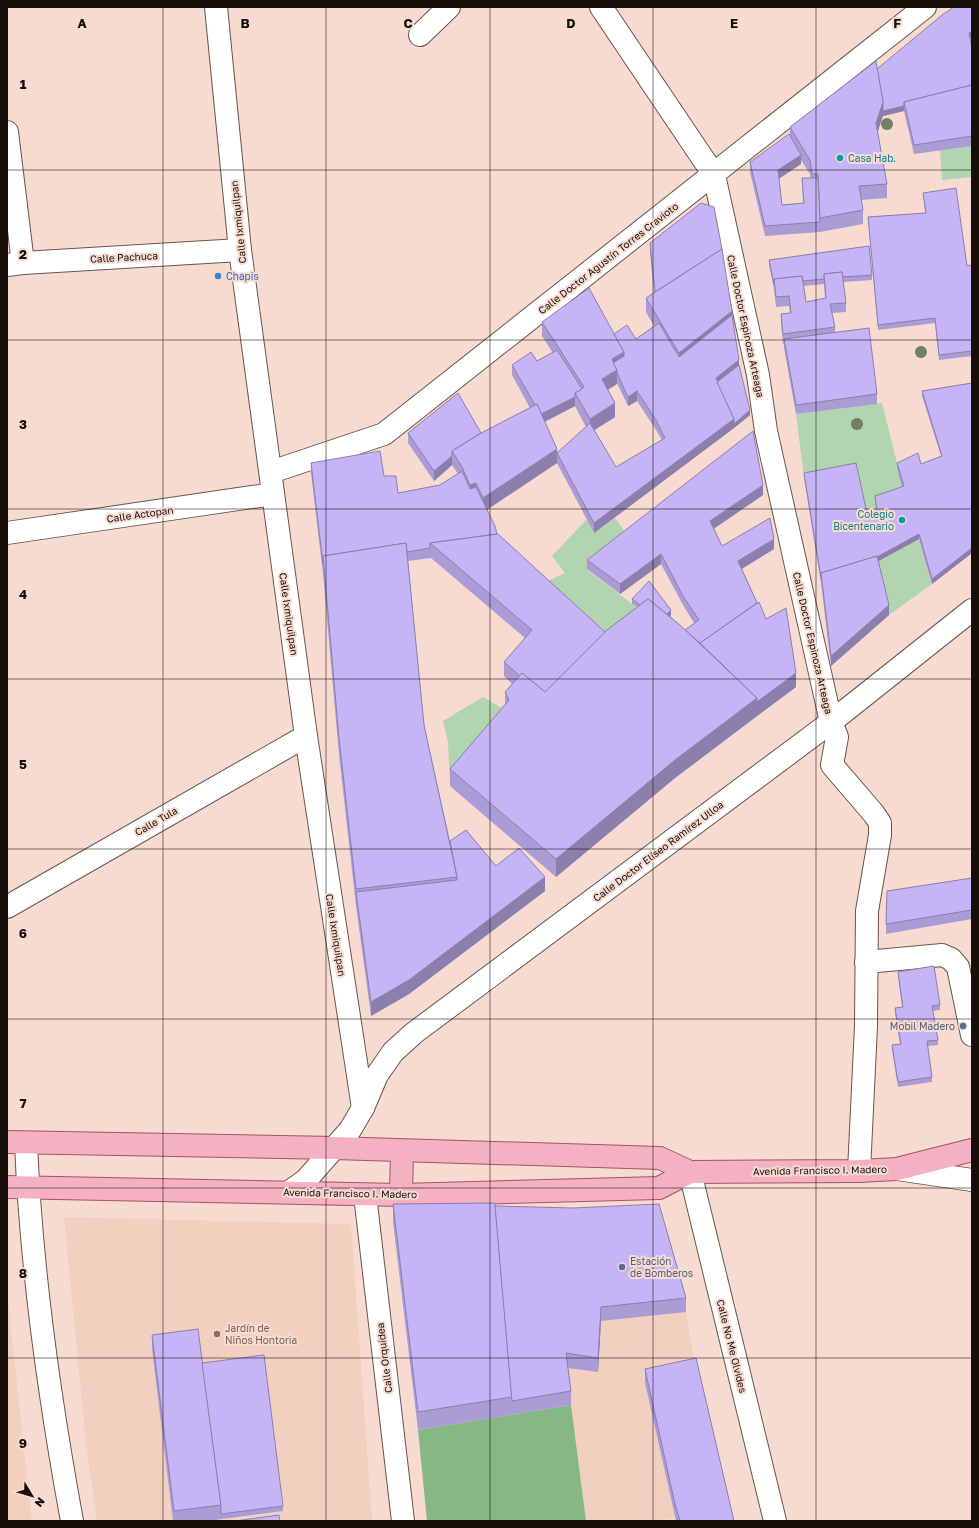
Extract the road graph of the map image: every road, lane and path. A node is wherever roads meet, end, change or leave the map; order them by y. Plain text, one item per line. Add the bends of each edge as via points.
1 (216, 7) edge
2 (449, 7) edge
3 (601, 7) edge
4 (925, 7) edge
5 (420, 35) dead end
6 (7, 132) edge
7 (714, 175) junction
8 (240, 250) junction
9 (15, 264) edge
10 (766, 431) junction
11 (747, 445) edge
12 (271, 472) junction
13 (273, 494) junction
14 (7, 533) edge
15 (972, 610) edge
16 (831, 722) junction
17 (306, 736) junction
18 (7, 907) edge
19 (866, 962) junction
20 (972, 1035) edge
21 (362, 1108) junction
22 (16, 1143) edge
23 (334, 1148) junction
24 (972, 1150) edge
25 (402, 1151) junction
26 (897, 1169) junction
27 (859, 1171) junction
28 (690, 1172) junction
29 (972, 1180) edge
30 (17, 1187) edge
31 (289, 1192) junction
32 (365, 1195) junction
33 (401, 1195) junction
34 (72, 1521) edge
35 (403, 1521) edge
36 (775, 1521) edge

1 - 8 street, Calle Ixmiquilpan
2 - 5 street
3 - 7 street, Calle Doctor Espinoza Arteaga
4 - 7 street, Calle Doctor Agustín Torres Cravioto
6 - 9 street
7 - 10 street, Calle Doctor Espinoza Arteaga via 758,375
7 - 12 street, Calle Doctor Agustín Torres Cravioto via 384,434
8 - 9 street, Calle Pachuca
8 - 12 street, Calle Ixmiquilpan
10 - 11 street
10 - 16 street, Calle Doctor Espinoza Arteaga
12 - 13 street, Calle Ixmiquilpan
13 - 14 street, Calle Actopan
13 - 17 street, Calle Ixmiquilpan
15 - 16 street, Calle Doctor Elíseo Ramírez Ulloa
16 - 19 street, Calle Doctor Espinoza Arteaga via 837,737 832,765 880,823 867,911
16 - 21 street, Calle Doctor Elíseo Ramírez Ulloa via 414,1033 393,1052 377,1075
17 - 18 street, Calle Tula
17 - 21 street, Calle Ixmiquilpan
19 - 20 street via 942,955 951,959 958,967
19 - 27 street, Calle Doctor Espinoza Arteaga via 865,1066
21 - 23 street via 350,1130
22 - 23 main road, Avenida Francisco I. Madero
22 - 30 street
23 - 25 main road, Avenida Francisco I. Madero
23 - 31 street via 306,1180
24 - 26 main road, Avenida Francisco I. Madero
25 - 28 main road, Avenida Francisco I. Madero via 660,1158
25 - 33 main road
26 - 27 main road, Avenida Francisco I. Madero
26 - 29 street
27 - 28 main road, Avenida Francisco I. Madero
28 - 33 main road, Avenida Francisco I. Madero via 659,1188
28 - 36 street, Calle No Me Olvides
30 - 31 main road, Avenida Francisco I. Madero
30 - 34 street via 35,1276
31 - 32 main road, Avenida Francisco I. Madero
32 - 33 main road, Avenida Francisco I. Madero
32 - 35 street, Calle Orquídea

